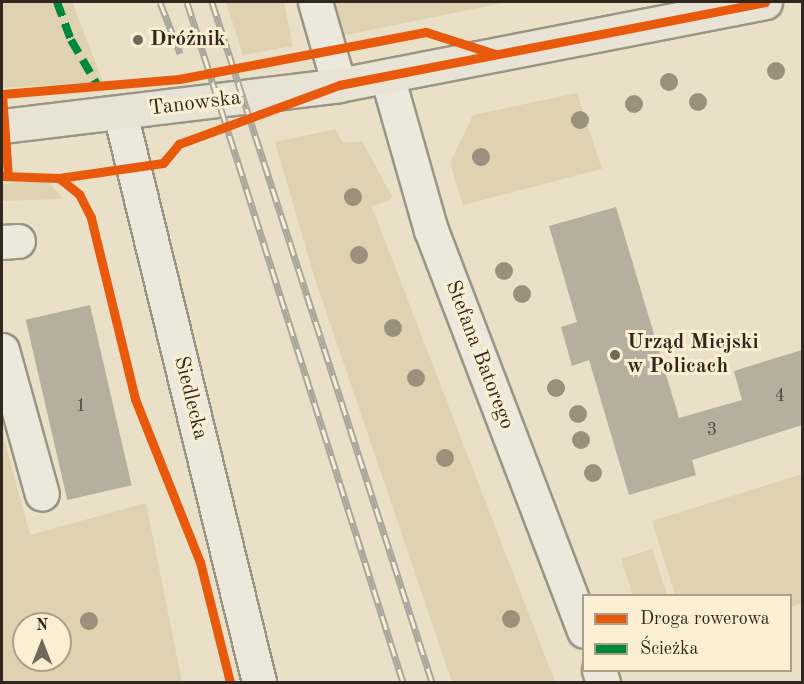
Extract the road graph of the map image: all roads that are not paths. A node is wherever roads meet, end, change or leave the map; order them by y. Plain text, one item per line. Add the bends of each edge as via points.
1 (315, 2) edge
2 (765, 2) edge
3 (387, 76) junction
4 (339, 85) junction
5 (120, 113) junction
6 (2, 126) edge
7 (2, 351) edge
8 (42, 494) dead end
9 (582, 626) edge
10 (259, 682) edge

1 - 4 street
2 - 3 main road, Tanowska
3 - 4 main road, Tanowska
3 - 9 street, Stefana Batorego via 431,230
4 - 5 main road, Tanowska
5 - 6 main road, Tanowska
5 - 10 street, Siedlecka
7 - 8 street

